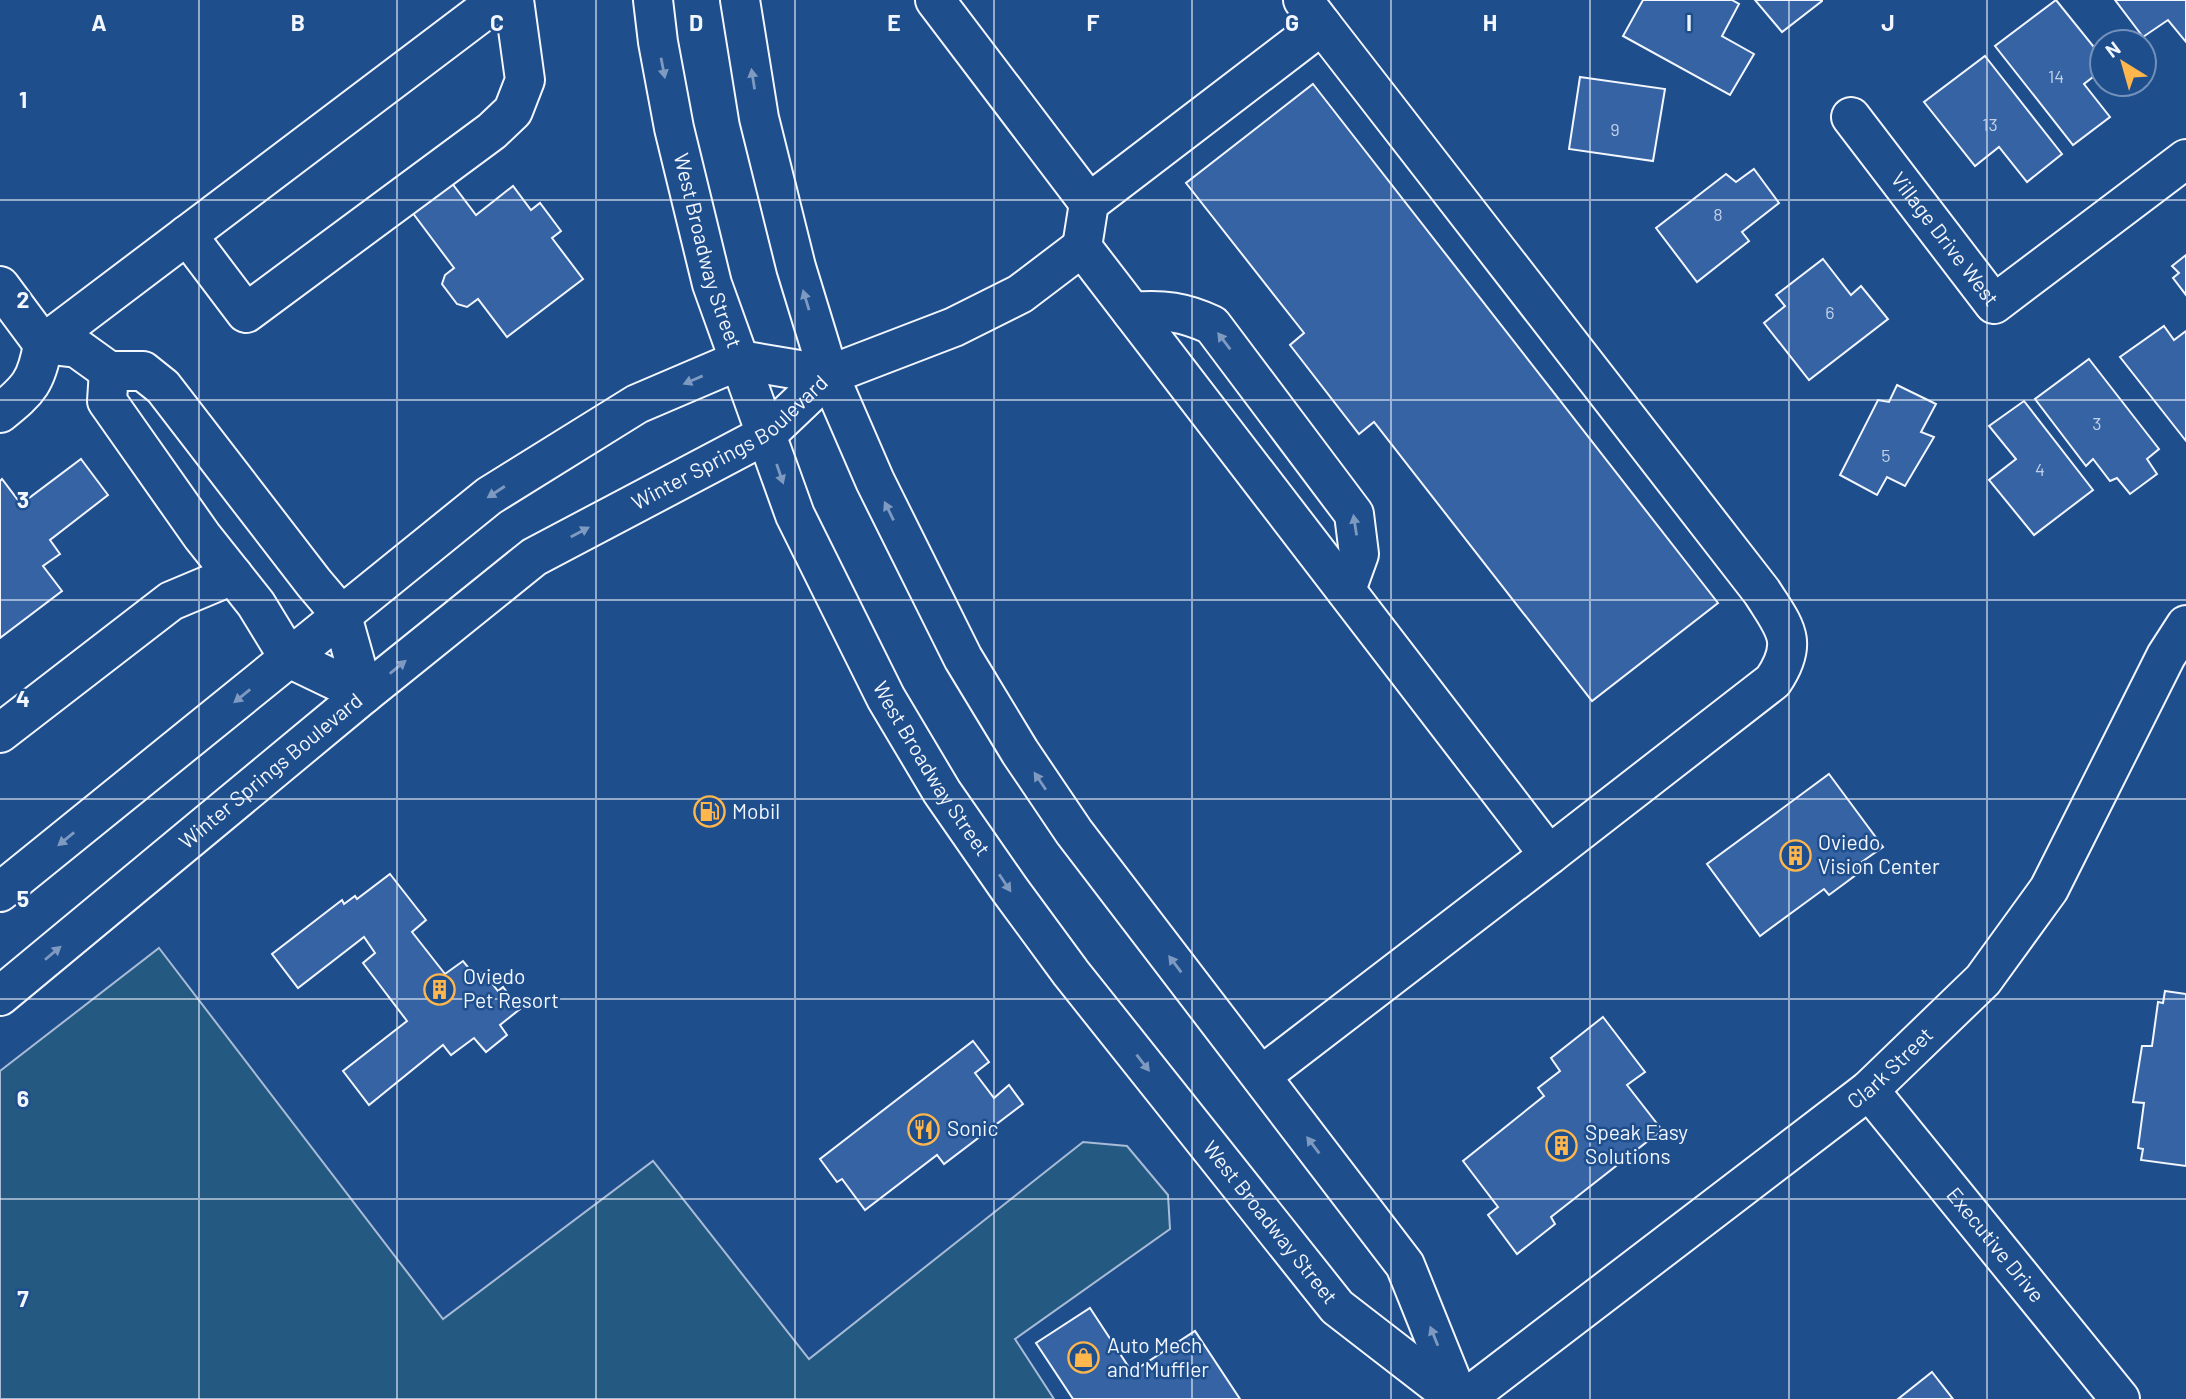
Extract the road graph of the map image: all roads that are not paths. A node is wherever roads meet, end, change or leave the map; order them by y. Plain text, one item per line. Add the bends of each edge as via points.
1 (498, 0) edge
2 (514, 0) edge
3 (653, 0) edge
4 (740, 0) edge
5 (935, 0) edge
6 (1312, 12) edge
7 (1851, 117) dead end
8 (2186, 159) edge
9 (1089, 203) junction
10 (187, 235) junction
11 (1082, 247) junction
12 (0, 286) edge
13 (1132, 312) junction
14 (43, 344) junction
15 (740, 360) junction
16 (109, 371) junction
17 (830, 375) junction
18 (0, 413) edge
19 (766, 435) junction
20 (233, 575) junction
21 (1346, 590) junction
22 (342, 616) junction
23 (2186, 625) edge
24 (289, 658) junction
25 (364, 694) junction
26 (0, 733) edge
27 (1549, 855) junction
28 (0, 892) edge
29 (1, 987) edge
30 (1261, 1076) junction
31 (1869, 1090) junction
32 (1457, 1399) edge
33 (1465, 1399) edge
34 (2120, 1399) edge

1 - 10 street
2 - 10 street via 525,80 513,111 246,313
3 -> 15 street, West Broadway Street via 674,128 712,284
17 -> 4 street, West Broadway Street via 796,267 759,118
5 - 9 street
6 - 9 street
6 - 27 street via 1762,592 1787,631 1784,664 1773,681
7 - 8 street, Village Drive West via 1994,303
9 - 11 street
10 - 14 street
11 - 13 street
11 - 17 street via 1020,295 954,327
12 - 14 street
13 - 21 street
21 -> 13 street via 1359,554 1354,514 1212,325 1187,314
14 - 16 street via 77,348
14 - 18 street via 39,370 23,395
15 - 17 street, Winter Springs Boulevard
15 - 19 street, West Broadway Street
15 -> 22 street via 637,404 489,496
16 - 20 street via 107,401
16 - 22 street via 143,371 163,387
17 - 19 street, Winter Springs Boulevard
30 -> 17 street, West Broadway Street via 1074,832 1020,752 963,658 919,572
25 -> 19 street, Winter Springs Boulevard via 534,557
19 -> 32 street, West Broadway Street via 795,515 886,698 942,792 1010,890 1337,1307
20 - 24 street
20 - 26 street via 171,601
21 - 27 street
22 - 24 street
22 - 25 street
23 - 31 street, Clark Street via 2166,656 2049,890 1983,980
24 - 25 street
24 -> 28 street
29 -> 25 street, Winter Springs Boulevard
27 - 30 street
32 -> 30 street, West Broadway Street via 1405,1265
31 - 33 street, Clark Street
31 - 34 street, Executive Drive

